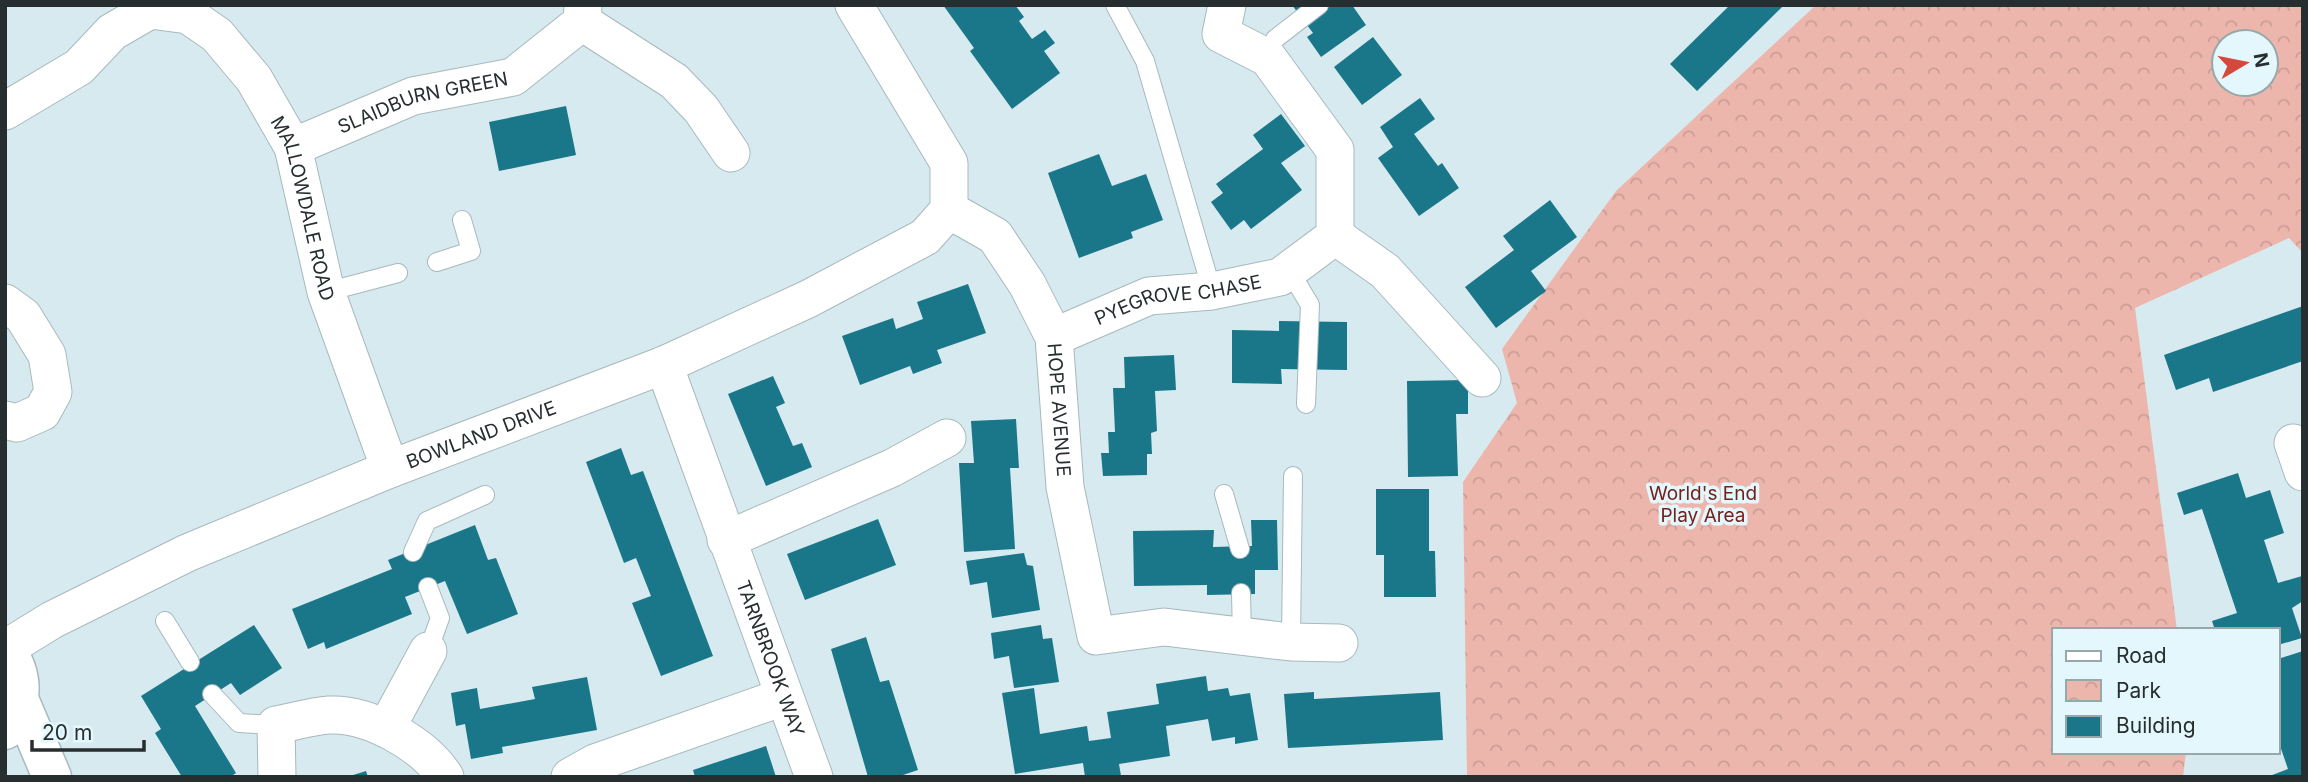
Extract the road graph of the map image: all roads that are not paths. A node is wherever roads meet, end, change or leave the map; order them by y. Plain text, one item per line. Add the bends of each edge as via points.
1 (855, 5) edge
2 (1115, 5) edge
3 (1227, 5) edge
4 (1319, 5) edge
5 (150, 8) edge
6 (582, 14) edge
7 (1268, 58) junction
8 (5, 111) edge
9 (292, 148) junction
10 (731, 153) dead end
11 (949, 210) junction
12 (461, 220) dead end
13 (1335, 236) junction
14 (437, 262) dead end
15 (1289, 270) junction
16 (398, 273) dead end
17 (1212, 291) junction
18 (326, 292) junction
19 (5, 303) edge
20 (1054, 337) junction
21 (664, 365) junction
22 (1482, 378) dead end
23 (1306, 404) dead end
24 (5, 420) edge
25 (947, 438) dead end
26 (390, 469) junction
27 (1293, 476) dead end
28 (1224, 494) dead end
29 (485, 495) dead end
30 (726, 540) junction
31 (1240, 549) dead end
32 (413, 552) dead end
33 (428, 587) dead end
34 (1241, 593) dead end
35 (165, 621) dead end
36 (1242, 636) junction
37 (1291, 642) junction
38 (1339, 643) dead end
39 (5, 649) edge
40 (428, 651) joint
41 (190, 662) dead end
42 (212, 694) dead end
43 (783, 697) junction
44 (12, 715) edge
45 (276, 725) junction
46 (387, 727) junction
47 (52, 777) edge
48 (277, 777) edge
49 (445, 777) edge
50 (570, 777) edge
51 (814, 777) edge

1 - 11 street via 949,163
2 - 17 lane via 1145,61
3 - 7 street via 1221,34
4 - 7 lane via 1275,39
5 - 8 street via 112,32 79,67
5 - 9 street, MALLOWDALE ROAD via 188,15 217,35 254,79
6 - 9 street, SLAIDBURN GREEN via 513,77 413,96
6 - 10 street, SLAIDBURN GREEN via 674,80
7 - 13 street via 1335,150
9 - 18 street, MALLOWDALE ROAD
11 - 20 street, HOPE AVENUE via 995,236
11 - 21 street, BOWLAND DRIVE via 925,237 808,299
12 - 14 lane via 471,251
13 - 15 street, PYEGROVE CHASE
13 - 22 street via 1385,271
15 - 17 street, PYEGROVE CHASE via 1280,277
15 - 23 lane via 1310,305
16 - 18 lane
17 - 20 street, PYEGROVE CHASE via 1149,296
18 - 26 street, MALLOWDALE ROAD
19 - 24 street via 23,316 47,355 52,392 42,412 17,423
20 - 36 street, HOPE AVENUE via 1065,487 1096,636 1164,627
21 - 26 street, BOWLAND DRIVE
21 - 30 street, TARNBROOK WAY
25 - 30 street via 892,468
26 - 39 street, BOWLAND DRIVE via 187,553 52,620
27 - 37 lane
28 - 31 lane
29 - 32 lane via 427,520
30 - 43 street, TARNBROOK WAY
33 - 40 lane via 440,618
34 - 36 lane
35 - 41 lane
36 - 37 street, HOPE AVENUE
37 - 38 street, HOPE AVENUE
39 - 44 main road via 20,679
40 - 46 street
42 - 45 lane via 239,723
43 - 50 street via 595,762
43 - 51 street, TARNBROOK WAY
44 - 47 main road
45 - 46 street via 331,715
45 - 48 street
46 - 49 street via 437,764

